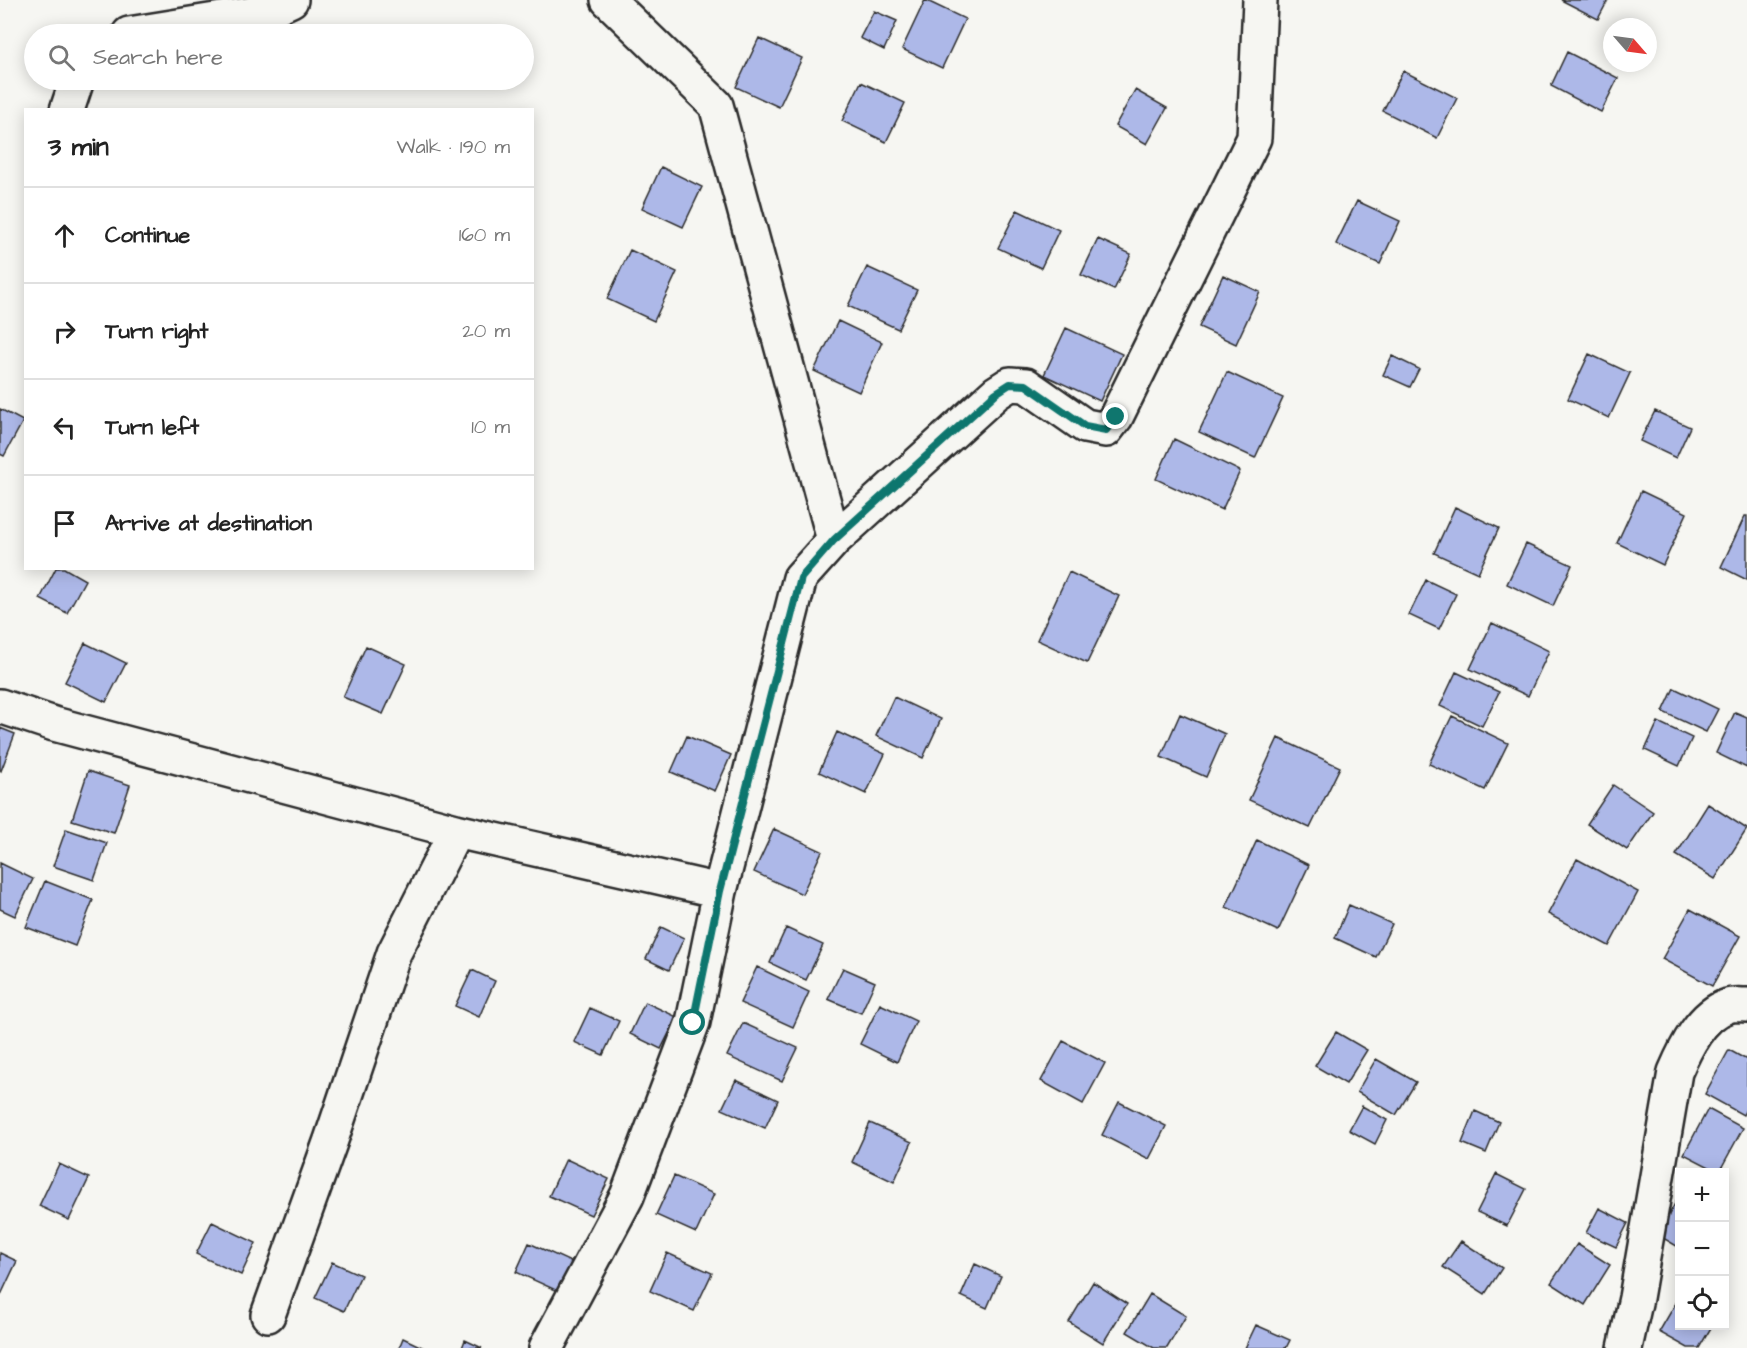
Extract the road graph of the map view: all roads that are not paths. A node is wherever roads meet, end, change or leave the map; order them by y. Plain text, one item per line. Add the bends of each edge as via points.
1 (291, 0) edge
2 (608, 0) edge
3 (1260, 0) edge
4 (191, 24) edge
5 (74, 90) edge
6 (68, 108) edge
7 (834, 540) junction
8 (0, 706) edge
9 (456, 831) junction
10 (720, 891) junction
11 (1747, 1005) edge
12 (268, 1315) dead end
13 (546, 1348) edge
14 (1625, 1348) edge

1 - 4 street via 265,12
2 - 7 street via 716,105
3 - 7 street via 1254,138 1116,417 1106,430 1085,426 1026,385 1010,384
5 - 6 street
7 - 10 street via 801,578
8 - 9 street via 65,727
9 - 10 street
9 - 12 street via 394,953
10 - 13 street via 693,1023 627,1196
11 - 14 street via 1727,1006 1705,1020 1688,1043 1675,1072

